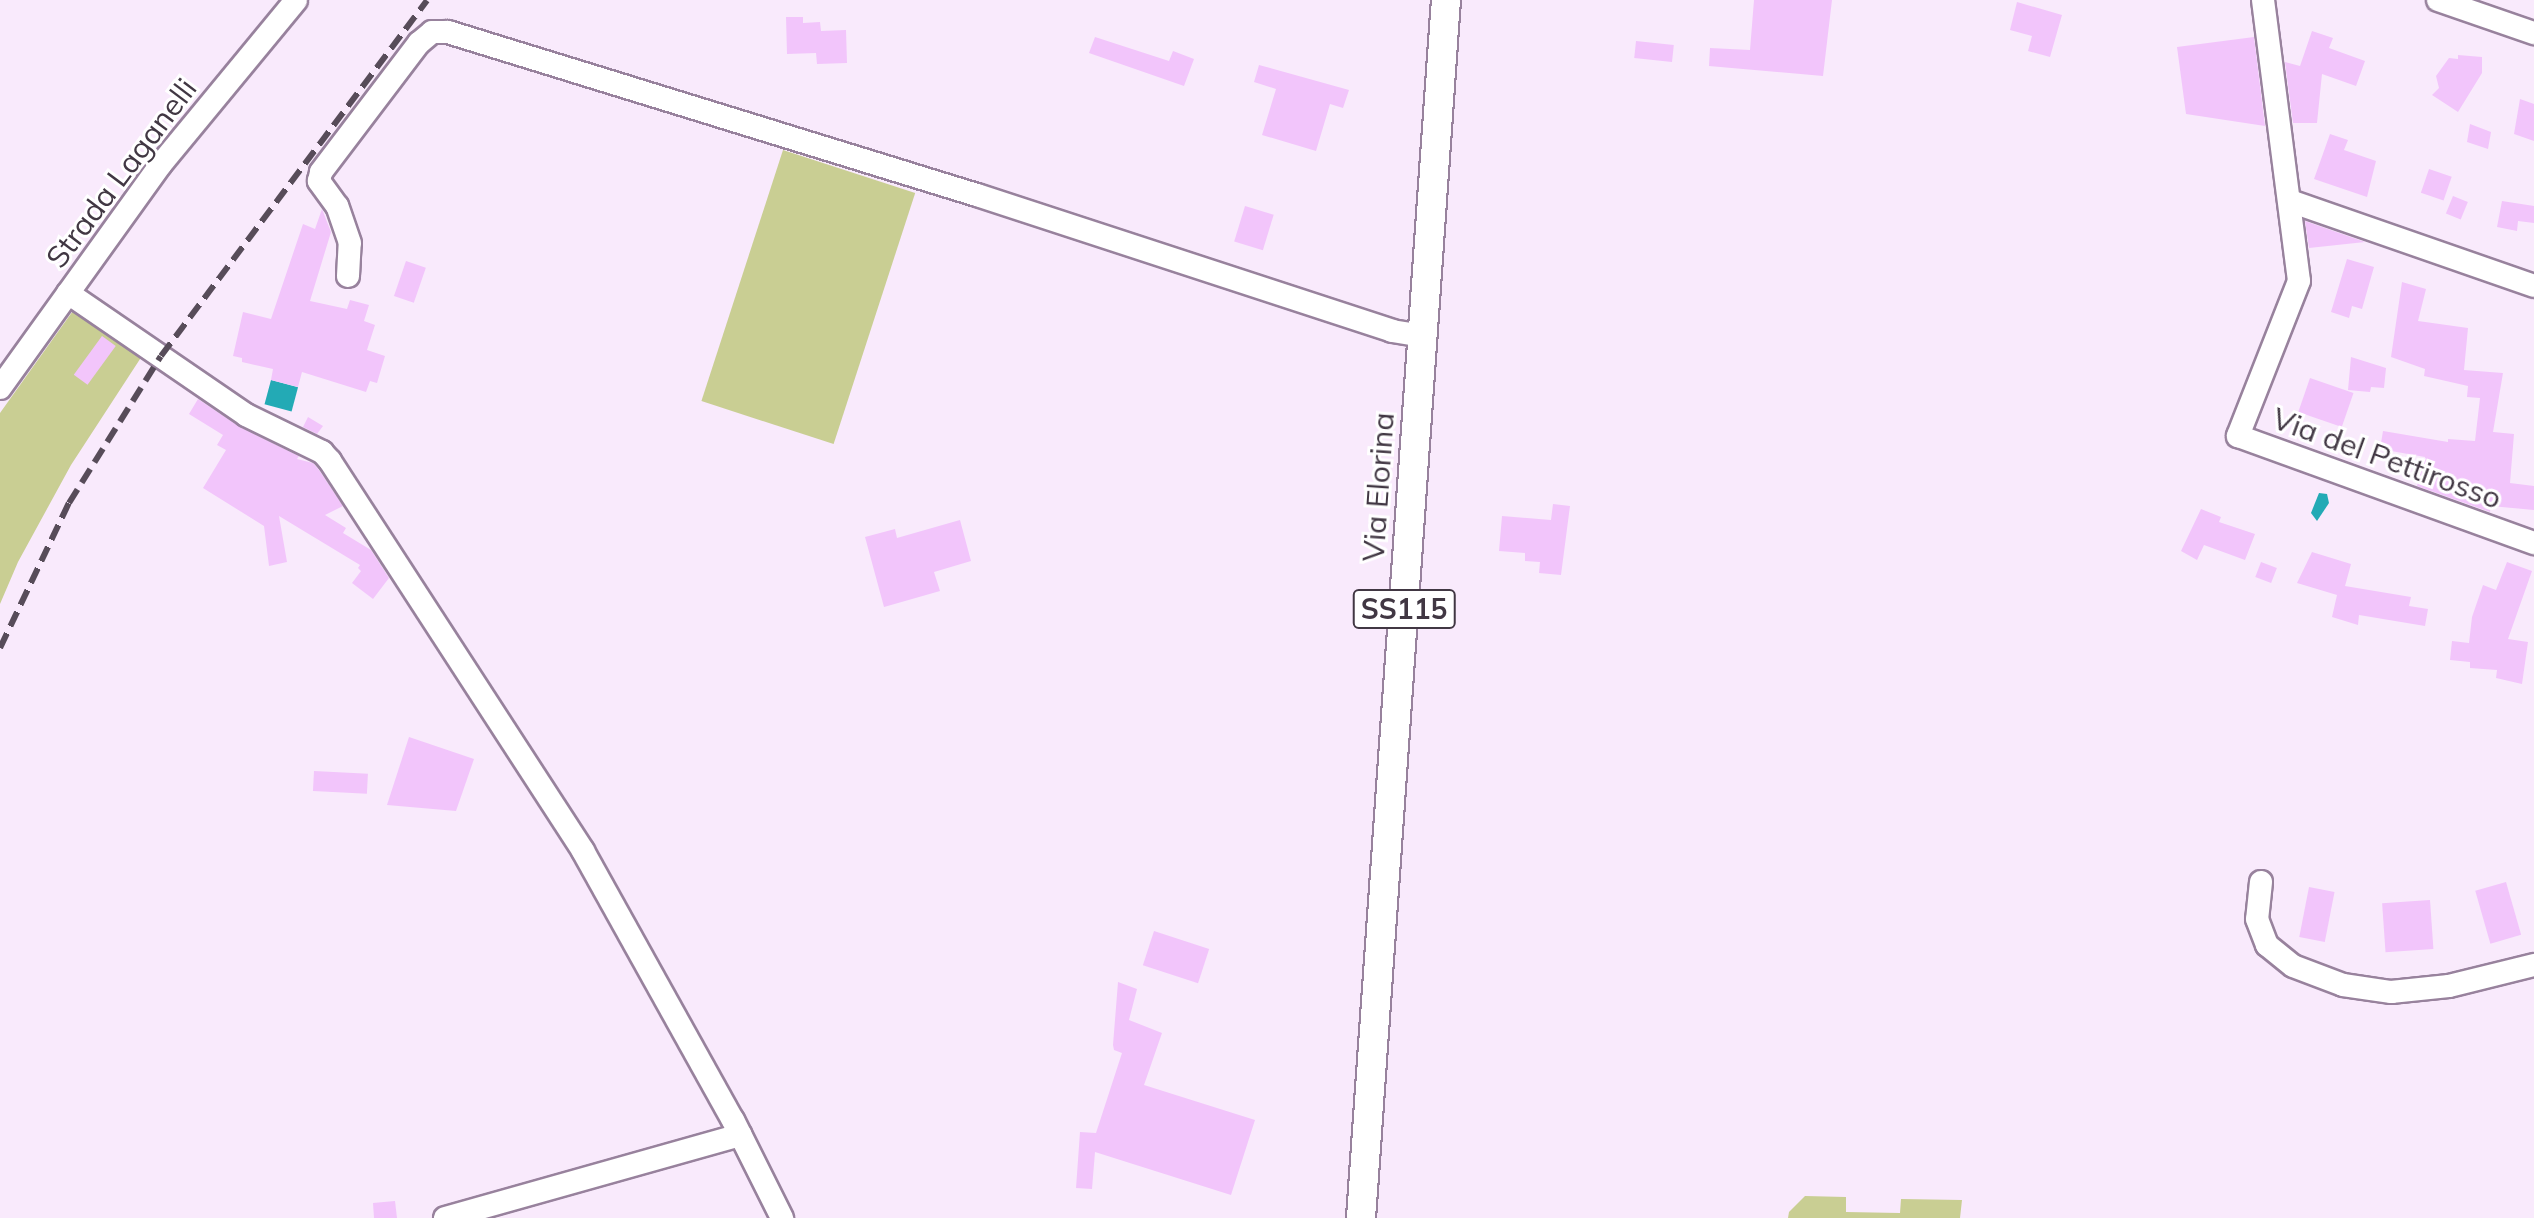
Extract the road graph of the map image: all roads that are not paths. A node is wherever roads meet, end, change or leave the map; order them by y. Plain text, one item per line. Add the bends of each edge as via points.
1 (296, 0) edge
2 (1446, 0) edge
3 (2263, 0) edge
4 (2438, 0) edge
5 (2534, 33) edge
6 (2290, 201) junction
7 (348, 276) dead end
8 (2534, 286) edge
9 (68, 293) junction
10 (1423, 336) junction
11 (0, 388) edge
12 (2534, 543) edge
13 (2261, 882) dead end
14 (2534, 965) edge
15 (741, 1135) junction
16 (445, 1218) edge
17 (782, 1218) edge
18 (1361, 1218) edge

1 - 9 street, Strada Laganelli via 161,164
2 - 10 main road, Via Elorina / SS115
3 - 6 street, Via del Pettirosso
4 - 5 street
6 - 8 street
6 - 12 street, Via del Pettirosso via 2299,281 2238,436
7 - 10 street via 350,243 337,206 319,181 321,172 419,43 432,32 448,32 977,195 1392,331
9 - 11 street, Strada Laganelli
9 - 15 street via 246,415 322,452 330,461 583,851
10 - 18 main road, Via Elorina / SS115
13 - 14 street via 2257,919 2267,945 2293,966 2343,985 2391,992 2449,986
15 - 16 street
15 - 17 street

